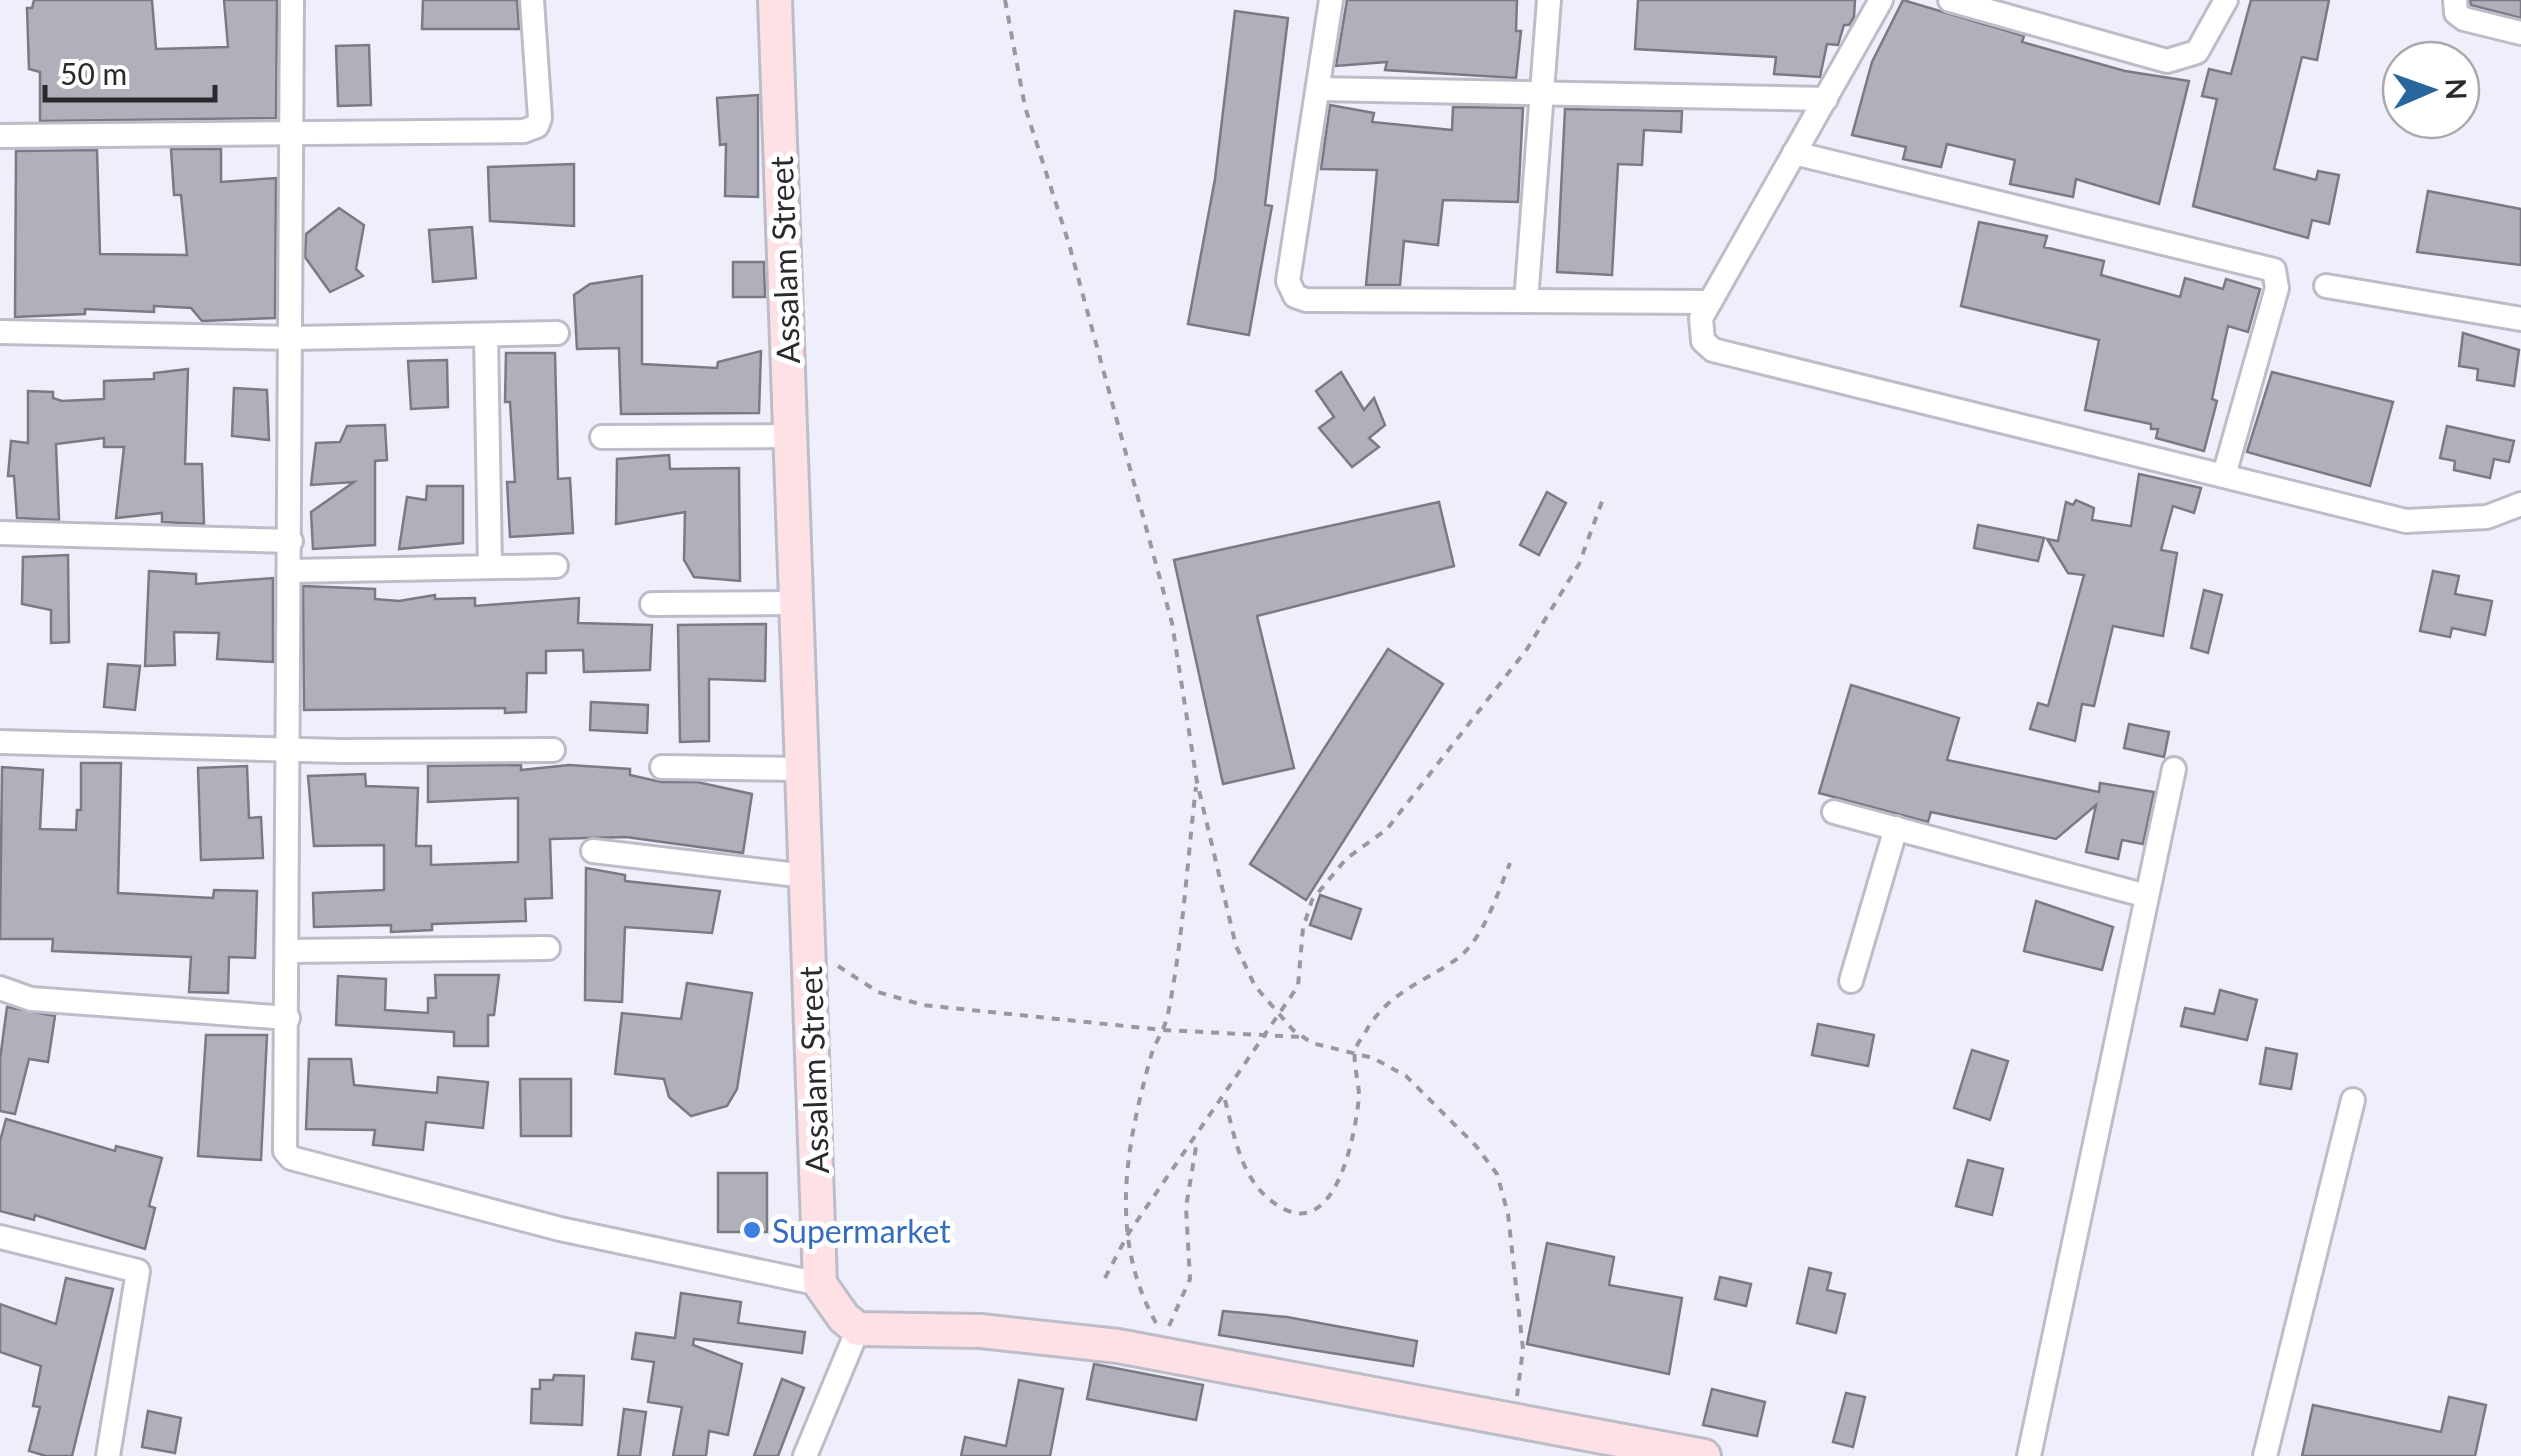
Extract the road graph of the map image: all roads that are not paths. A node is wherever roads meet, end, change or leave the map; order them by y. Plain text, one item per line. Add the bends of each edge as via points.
1 (292, 0) edge
2 (532, 0) edge
3 (776, 0) edge
4 (1331, 0) edge
5 (1548, 0) edge
6 (1882, 0) edge
7 (1950, 0) edge
8 (2226, 0) edge
9 (2455, 0) edge
10 (2521, 33) edge
11 (1318, 89) junction
12 (1543, 94) junction
13 (1826, 99) junction
14 (0, 136) edge
15 (294, 136) junction
16 (1794, 153) junction
17 (2326, 286) dead end
18 (1526, 301) junction
19 (1710, 302) junction
20 (2521, 318) edge
21 (0, 332) edge
22 (556, 333) dead end
23 (486, 335) junction
24 (293, 338) junction
25 (791, 436) junction
26 (602, 438) dead end
27 (2224, 475) junction
28 (2521, 504) edge
29 (0, 533) edge
30 (291, 541) junction
31 (556, 566) dead end
32 (490, 567) junction
33 (291, 572) junction
34 (796, 603) junction
35 (652, 604) dead end
36 (0, 742) edge
37 (289, 749) junction
38 (553, 750) dead end
39 (662, 768) dead end
40 (802, 769) junction
41 (2174, 769) dead end
42 (1834, 812) dead end
43 (1896, 828) junction
44 (594, 851) dead end
45 (806, 876) junction
46 (2147, 896) junction
47 (548, 948) dead end
48 (289, 951) junction
49 (1851, 981) dead end
50 (0, 988) edge
51 (288, 1018) junction
52 (2353, 1100) dead end
53 (0, 1237) edge
54 (820, 1284) junction
55 (858, 1329) junction
56 (1614, 1448) edge
57 (108, 1456) edge
58 (804, 1456) edge
59 (1704, 1456) edge
60 (2029, 1456) edge
61 (2265, 1456) edge

1 - 15 street
2 - 15 street via 540,118 532,130
3 - 25 main road, Assalam Street
4 - 11 street
5 - 12 street
6 - 13 street
7 - 8 street via 2167,60 2197,52
9 - 10 street via 2464,19
11 - 12 street
11 - 18 street via 1288,281 1295,296
12 - 13 street
12 - 18 street
13 - 16 street
14 - 15 street
15 - 24 street
16 - 19 street
16 - 27 street via 2274,270 2277,288
17 - 20 street
18 - 19 street
19 - 27 street via 1699,332 1713,350
21 - 24 street
22 - 23 street
23 - 24 street
23 - 32 street
24 - 30 street
25 - 26 street
25 - 34 main road, Assalam Street
27 - 28 street via 2406,521 2487,517
29 - 30 street
30 - 33 street
31 - 32 street
32 - 33 street
33 - 37 street
34 - 35 street
34 - 40 main road, Assalam Street
36 - 37 street
37 - 38 street
37 - 48 street
39 - 40 street
40 - 45 main road, Assalam Street
41 - 46 street
42 - 43 street
43 - 46 street
43 - 49 street
44 - 45 street
45 - 54 main road, Assalam Street
46 - 60 street
47 - 48 street
48 - 51 street
50 - 51 street via 31,999
51 - 54 street via 285,1151 291,1158 560,1229
52 - 61 street
53 - 57 street via 138,1271
54 - 55 main road
55 - 56 main road via 1173,1345
55 - 58 street
56 - 59 main road

